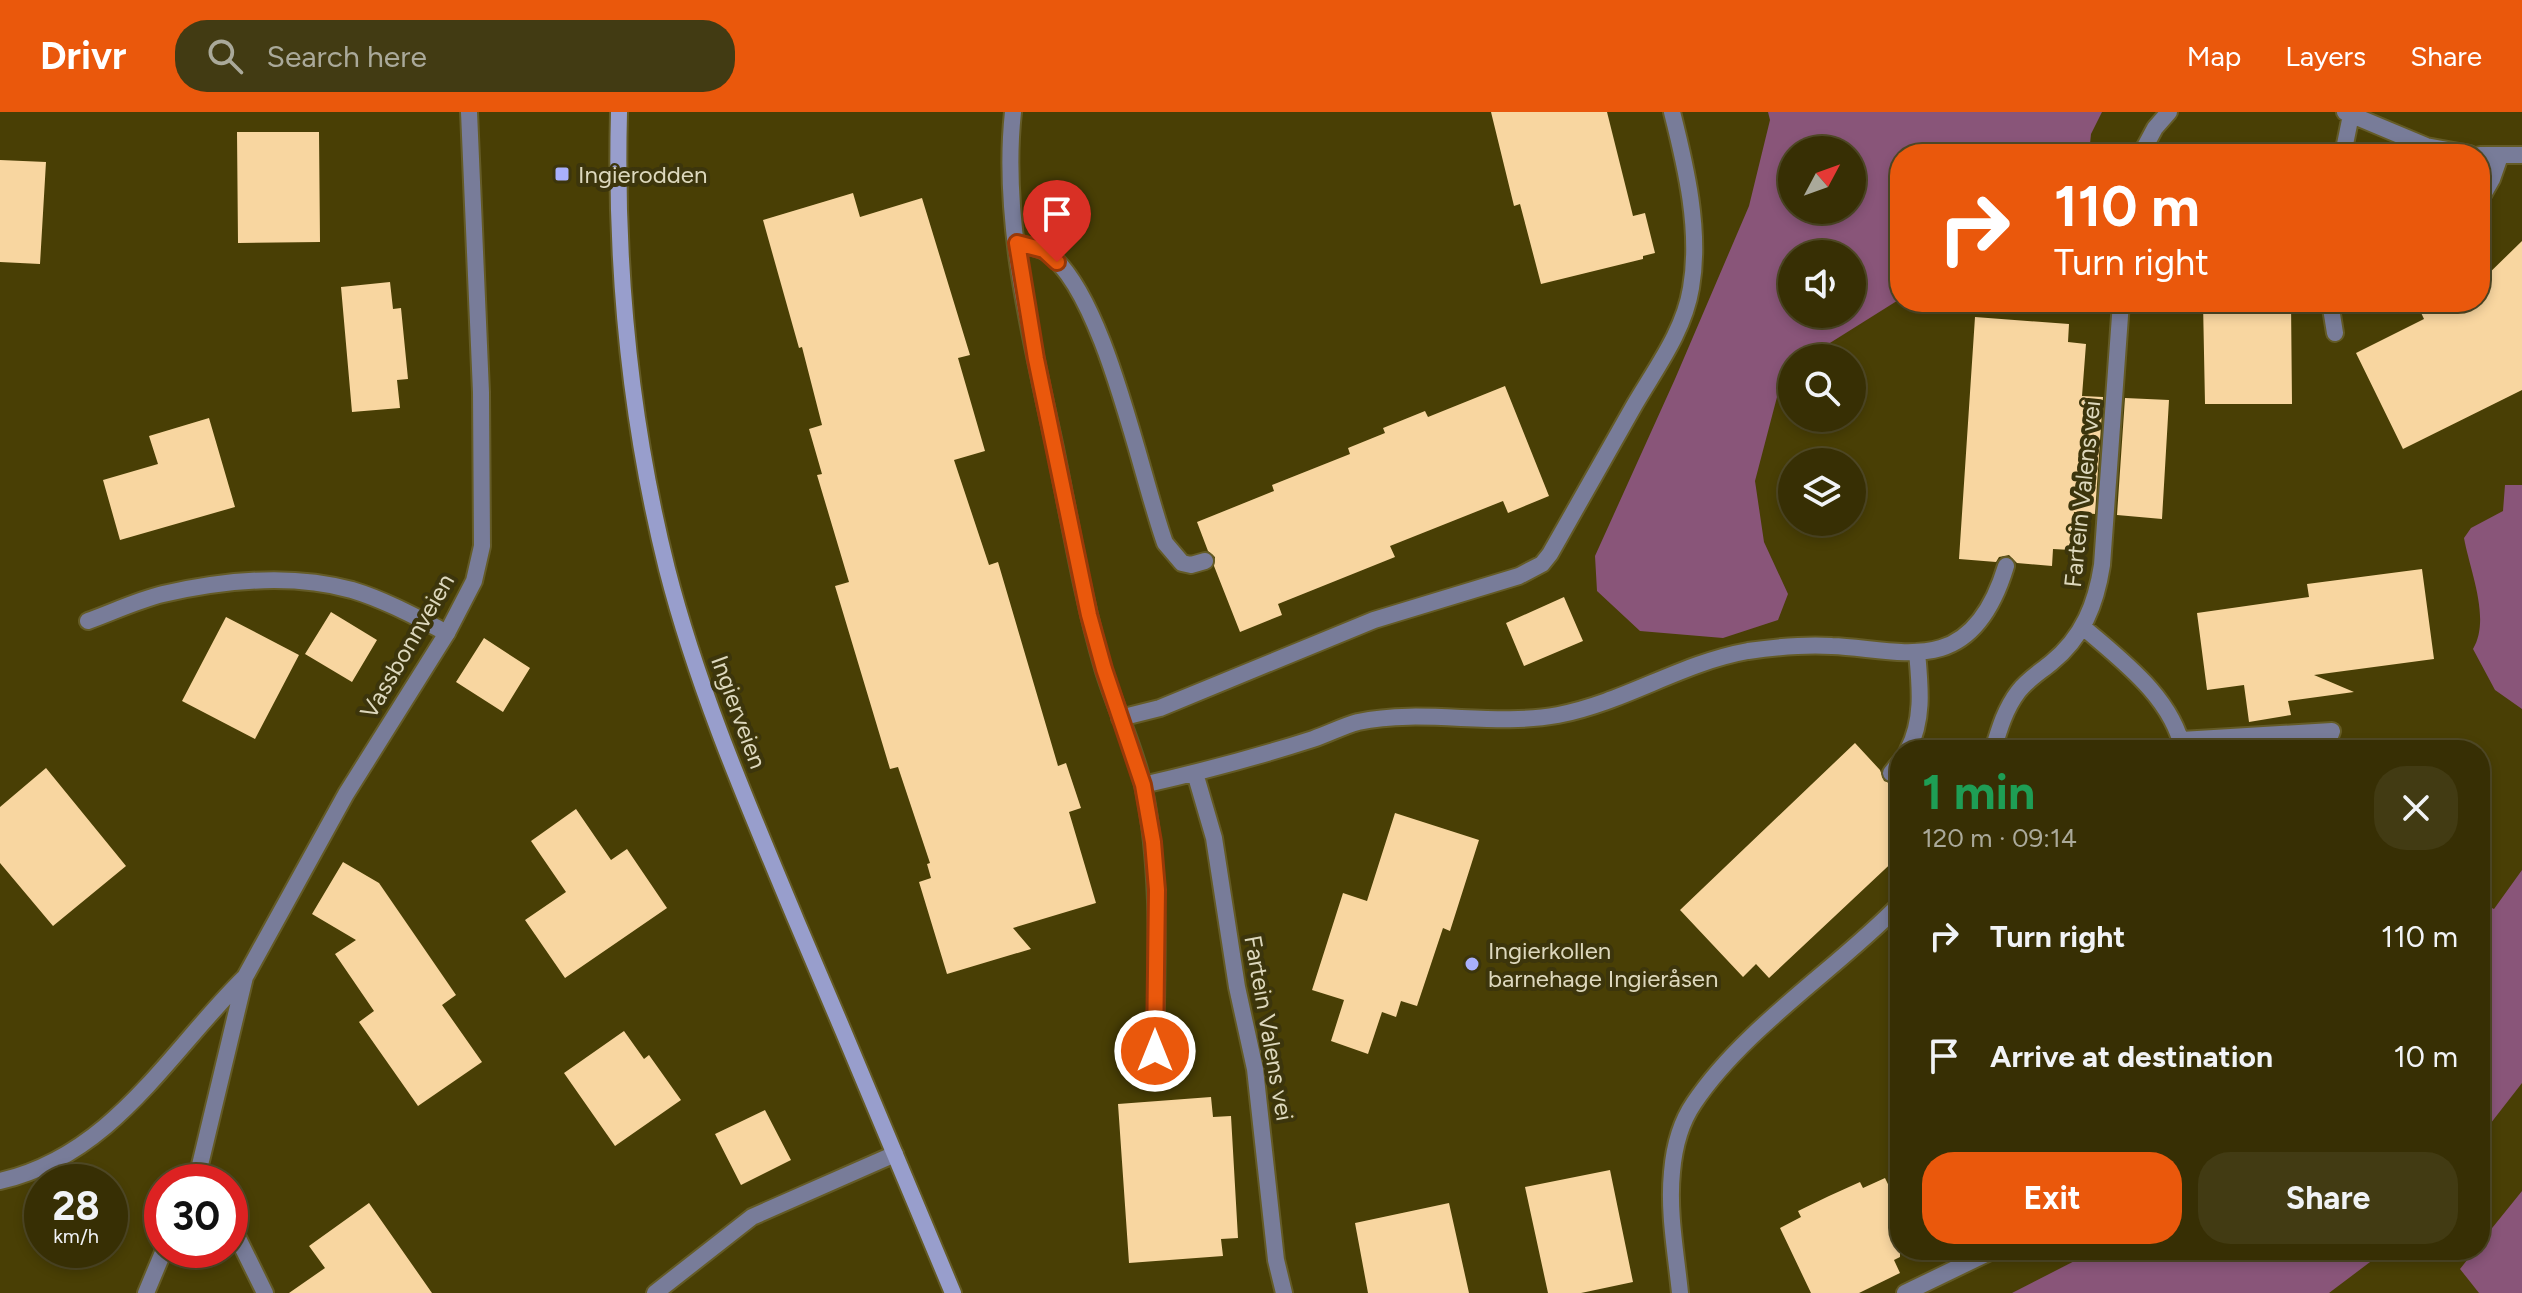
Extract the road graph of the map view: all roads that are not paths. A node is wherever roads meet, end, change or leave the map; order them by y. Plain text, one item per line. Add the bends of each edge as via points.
1 (469, 112) edge
2 (619, 112) edge
3 (1013, 112) edge
4 (1672, 112) edge
5 (2169, 112) edge
6 (2348, 114) edge
7 (2146, 144) edge
8 (2344, 144) edge
9 (2421, 144) edge
10 (2522, 155) edge
11 (2490, 156) edge
12 (2500, 156) junction
13 (2490, 182) edge
14 (1017, 243) junction
15 (2120, 312) edge
16 (2332, 312) edge
17 (2335, 333) dead end
18 (1205, 561) dead end
19 (2006, 566) dead end
20 (88, 621) dead end
21 (2083, 627) junction
22 (447, 633) junction
23 (1917, 652) junction
24 (1120, 718) junction
25 (1912, 740) edge
26 (1996, 740) edge
27 (2179, 740) edge
28 (2236, 740) edge
29 (2329, 740) edge
30 (1195, 773) junction
31 (1143, 785) junction
32 (1890, 913) edge
33 (245, 977) junction
34 (1155, 1079) dead end
35 (895, 1154) junction
36 (200, 1164) edge
37 (0, 1181) edge
38 (248, 1259) edge
39 (1973, 1260) edge
40 (156, 1268) edge
41 (146, 1293) edge
42 (265, 1293) edge
43 (655, 1293) edge
44 (953, 1293) edge
45 (1284, 1293) edge
46 (1680, 1293) edge
47 (1905, 1293) edge

1 - 22 street, Vassbonnveien via 482,546 474,581
2 - 35 main road, Ingierveien via 621,261 630,365 667,569 696,669 739,784
3 - 14 street
4 - 24 street via 1694,241 1688,301 1663,357 1542,564 1519,576 1374,620 1160,708
5 - 7 street
6 - 8 street
6 - 9 street
10 - 12 street
11 - 12 street
12 - 13 street
14 - 18 street via 1044,250 1074,283 1107,354 1165,543 1182,563
14 - 24 street via 1089,615
15 - 21 street, Fartein Valens vei via 2102,565 2096,599
16 - 17 street
19 - 23 street via 1981,619 1958,640
20 - 22 street via 162,595 266,580 351,590
21 - 26 street, Fartein Valens vei via 2070,646 2019,691
21 - 27 street via 2157,698
22 - 33 street, Vassbonnveien via 346,794
23 - 25 street via 1920,703
23 - 30 street via 1766,648 1680,671 1601,705 1556,715 1358,723
24 - 31 street
28 - 29 street via 2332,731
30 - 31 street
30 - 45 street, Fartein Valens vei via 1214,838 1255,1069
31 - 34 street via 1157,890
32 - 46 street via 1748,1041 1693,1104 1672,1170
33 - 36 street, Vassbonnveien
33 - 37 street, Vassbonnveien via 105,1129 59,1158
35 - 43 street via 752,1217
35 - 44 main road, Ingierveien
38 - 42 street
39 - 47 street
40 - 41 street

